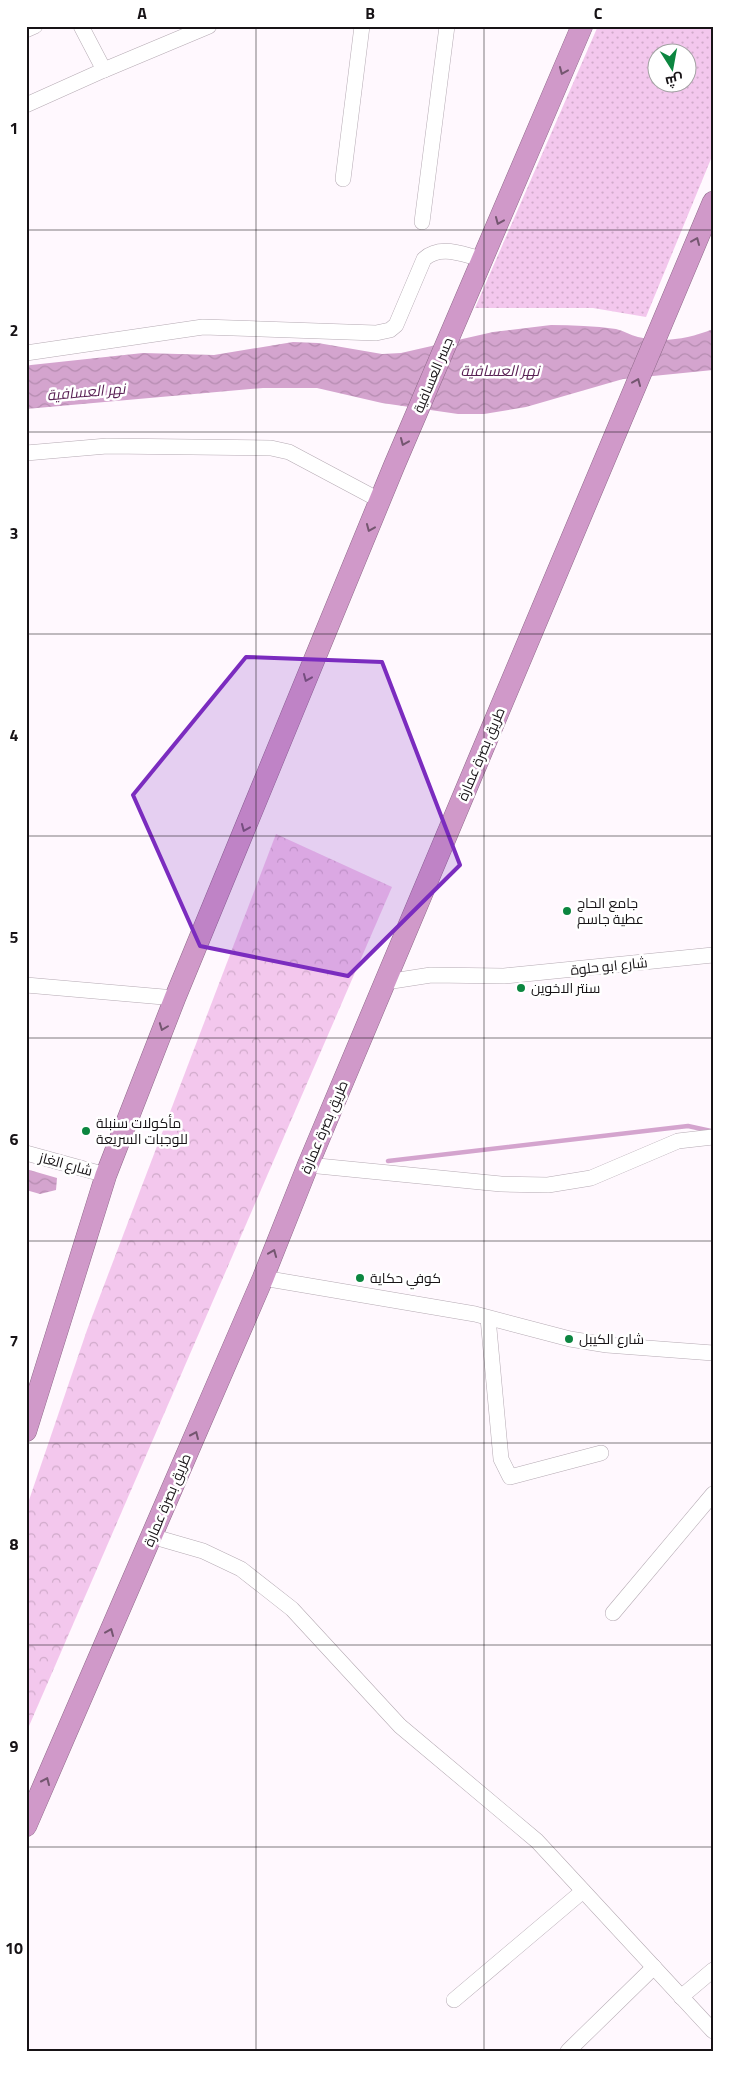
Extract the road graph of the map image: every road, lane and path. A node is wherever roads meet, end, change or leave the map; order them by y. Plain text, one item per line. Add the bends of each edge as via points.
1 (35, 26) edge
2 (81, 26) edge
3 (209, 26) edge
4 (362, 26) edge
5 (447, 26) edge
6 (582, 26) edge
7 (26, 30) edge
8 (104, 70) junction
9 (26, 106) edge
10 (343, 179) dead end
11 (713, 202) edge
12 (422, 222) dead end
13 (482, 259) junction
14 (26, 353) edge
15 (26, 453) edge
16 (381, 501) junction
17 (713, 954) edge
18 (386, 982) junction
19 (26, 984) edge
20 (175, 998) junction
21 (713, 1137) edge
22 (26, 1153) edge
23 (308, 1165) junction
24 (106, 1174) junction
25 (263, 1278) junction
26 (488, 1318) junction
27 (713, 1353) edge
28 (26, 1431) edge
29 (601, 1453) dead end
30 (713, 1494) edge
31 (151, 1536) junction
32 (613, 1613) dead end
33 (26, 1826) edge
34 (583, 1890) junction
35 (654, 1967) junction
36 (713, 1970) edge
37 (681, 1997) junction
38 (454, 2000) dead end
39 (713, 2030) edge
40 (568, 2051) edge

1 - 7 street
2 - 8 street
3 - 8 street
4 - 10 street
5 - 12 street
6 -> 13 highway, جسر العسافية
8 - 9 street
18 -> 11 highway, طريق بصرة عمارة
13 - 14 street via 440,250 424,258 396,325 390,330 203,328
13 -> 16 highway, جسر العسافية
15 - 16 street via 108,446 271,448 289,452
16 -> 20 highway
17 - 18 street, شارع ابو حلوة via 504,976 431,975
18 - 23 highway, طريق بصرة عمارة
19 - 20 street
20 -> 24 highway
21 - 23 street via 678,1141 591,1178 548,1185 501,1184
22 - 24 street, شارع الغاز
25 -> 23 highway, طريق بصرة عمارة
24 - 28 highway
25 - 26 street
31 -> 25 highway, طريق بصرة عمارة
26 - 27 street via 570,1340
26 - 29 street via 501,1459 510,1477
30 - 32 street
33 -> 31 highway, طريق بصرة عمارة
31 - 34 street via 203,1550 242,1569 292,1609 400,1726 537,1842
34 - 35 street
34 - 38 street
35 - 37 street
35 - 40 street
36 - 37 street
37 - 39 street

